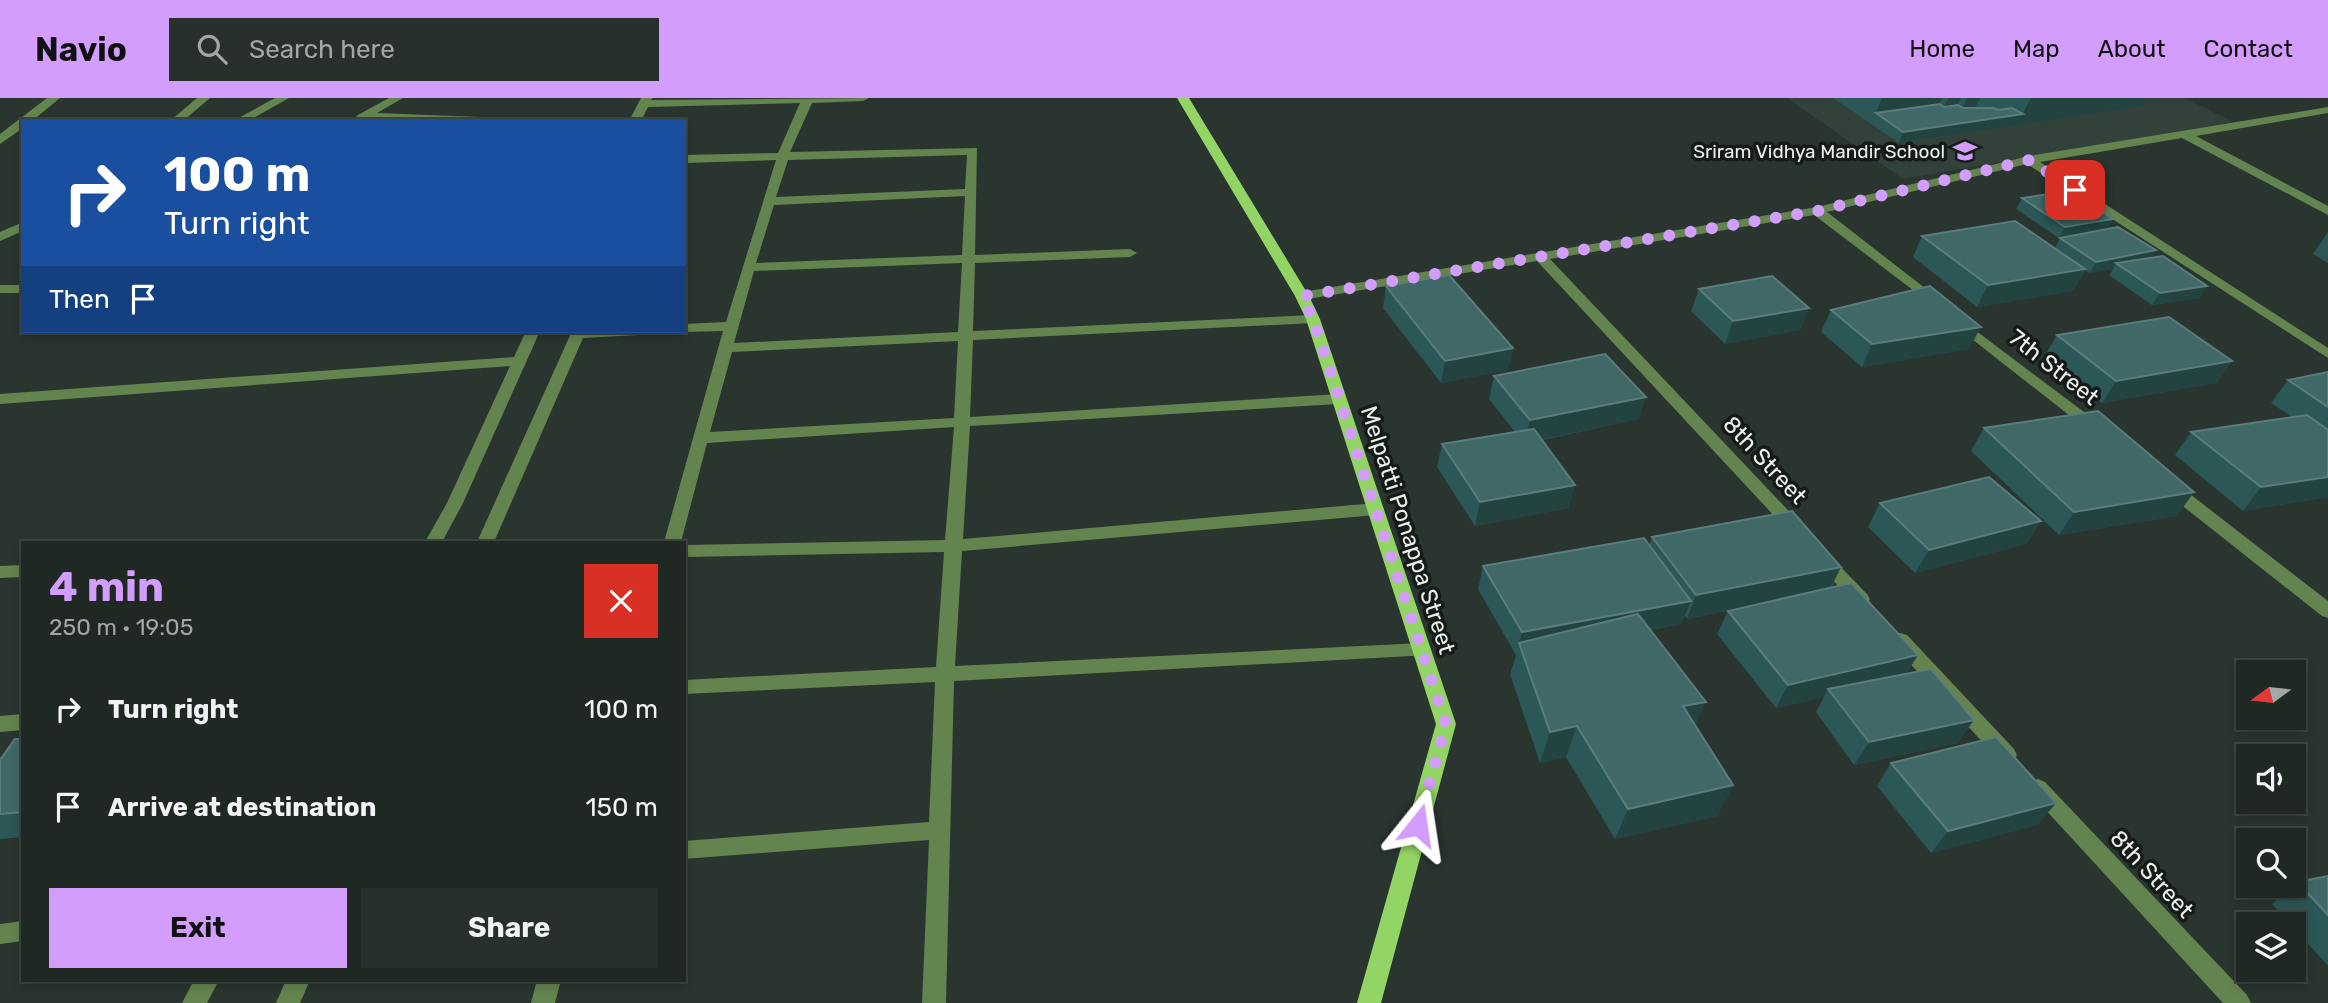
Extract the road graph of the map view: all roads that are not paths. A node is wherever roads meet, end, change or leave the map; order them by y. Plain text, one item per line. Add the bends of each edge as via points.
1 (54, 98) edge
2 (204, 98) edge
3 (283, 98) edge
4 (397, 98) edge
5 (863, 98) edge
6 (1183, 98) edge
7 (2312, 98) edge
8 (808, 99) edge
9 (645, 101) edge
10 (682, 104) edge
11 (2328, 108) edge
12 (358, 118) edge
13 (28, 119) edge
14 (178, 119) edge
15 (243, 119) edge
16 (407, 119) edge
17 (636, 119) edge
18 (21, 124) edge
19 (2182, 133) junction
20 (0, 140) edge
21 (783, 156) junction
22 (686, 159) edge
23 (2029, 160) junction
24 (972, 192) junction
25 (769, 201) junction
26 (1817, 211) junction
27 (2328, 211) edge
28 (21, 227) edge
29 (0, 237) edge
30 (1130, 253) dead end
31 (1541, 258) junction
32 (969, 259) junction
33 (748, 267) junction
34 (0, 289) edge
35 (21, 289) edge
36 (1302, 296) junction
37 (1313, 319) junction
38 (731, 326) junction
39 (686, 328) edge
40 (532, 333) edge
41 (578, 333) edge
42 (965, 336) junction
43 (724, 348) junction
44 (2328, 354) edge
45 (519, 361) junction
46 (0, 399) edge
47 (1339, 399) junction
48 (962, 422) junction
49 (700, 438) junction
50 (2111, 441) edge
51 (2154, 475) edge
52 (1376, 509) junction
53 (434, 541) edge
54 (485, 541) edge
55 (672, 541) edge
56 (955, 546) junction
57 (686, 551) edge
58 (21, 571) edge
59 (0, 572) edge
60 (2328, 611) edge
61 (1422, 650) junction
62 (945, 674) junction
63 (686, 687) edge
64 (21, 722) edge
65 (0, 724) edge
66 (940, 830) junction
67 (686, 850) edge
68 (21, 931) edge
69 (0, 934) edge
70 (205, 982) edge
71 (297, 982) edge
72 (549, 982) edge
73 (194, 1003) edge
74 (288, 1003) edge
75 (542, 1003) edge
76 (934, 1003) edge
77 (1369, 1003) edge
78 (2239, 1003) edge

1 - 13 street
2 - 14 street
3 - 15 street
4 - 12 street
5 - 8 street
6 - 36 main road, Melpatti Ponappa Street
7 - 11 street
8 - 10 street
8 - 21 street
9 - 10 street
9 - 17 street
11 - 19 street
12 - 16 street
18 - 20 street
19 - 23 street
19 - 27 street
21 - 22 street
21 - 24 street via 973,151
21 - 25 street
23 - 26 street
23 - 44 street
24 - 25 street
24 - 32 street
25 - 33 street
26 - 31 street
26 - 50 street, 7th Street
28 - 29 street
30 - 32 street
31 - 36 street
31 - 78 street, 8th Street
32 - 33 street
32 - 42 street
33 - 38 street
34 - 35 street
36 - 37 main road, Melpatti Ponappa Street
37 - 42 street
37 - 47 main road, Melpatti Ponappa Street
38 - 39 street
38 - 43 street
40 - 45 street
41 - 54 street
42 - 43 street
42 - 48 street
43 - 49 street
45 - 46 street
45 - 53 street
47 - 48 street
47 - 52 main road, Melpatti Ponappa Street
48 - 49 street
48 - 56 street
49 - 55 street
51 - 60 street
52 - 56 street
52 - 61 main road, Melpatti Ponappa Street
56 - 57 street
56 - 62 street
58 - 59 street
61 - 62 street
61 - 77 main road, Melpatti Ponappa Street via 1446,724
62 - 63 street
62 - 66 street
64 - 65 street
66 - 67 street
66 - 76 street
68 - 69 street
70 - 73 street
71 - 74 street
72 - 75 street

